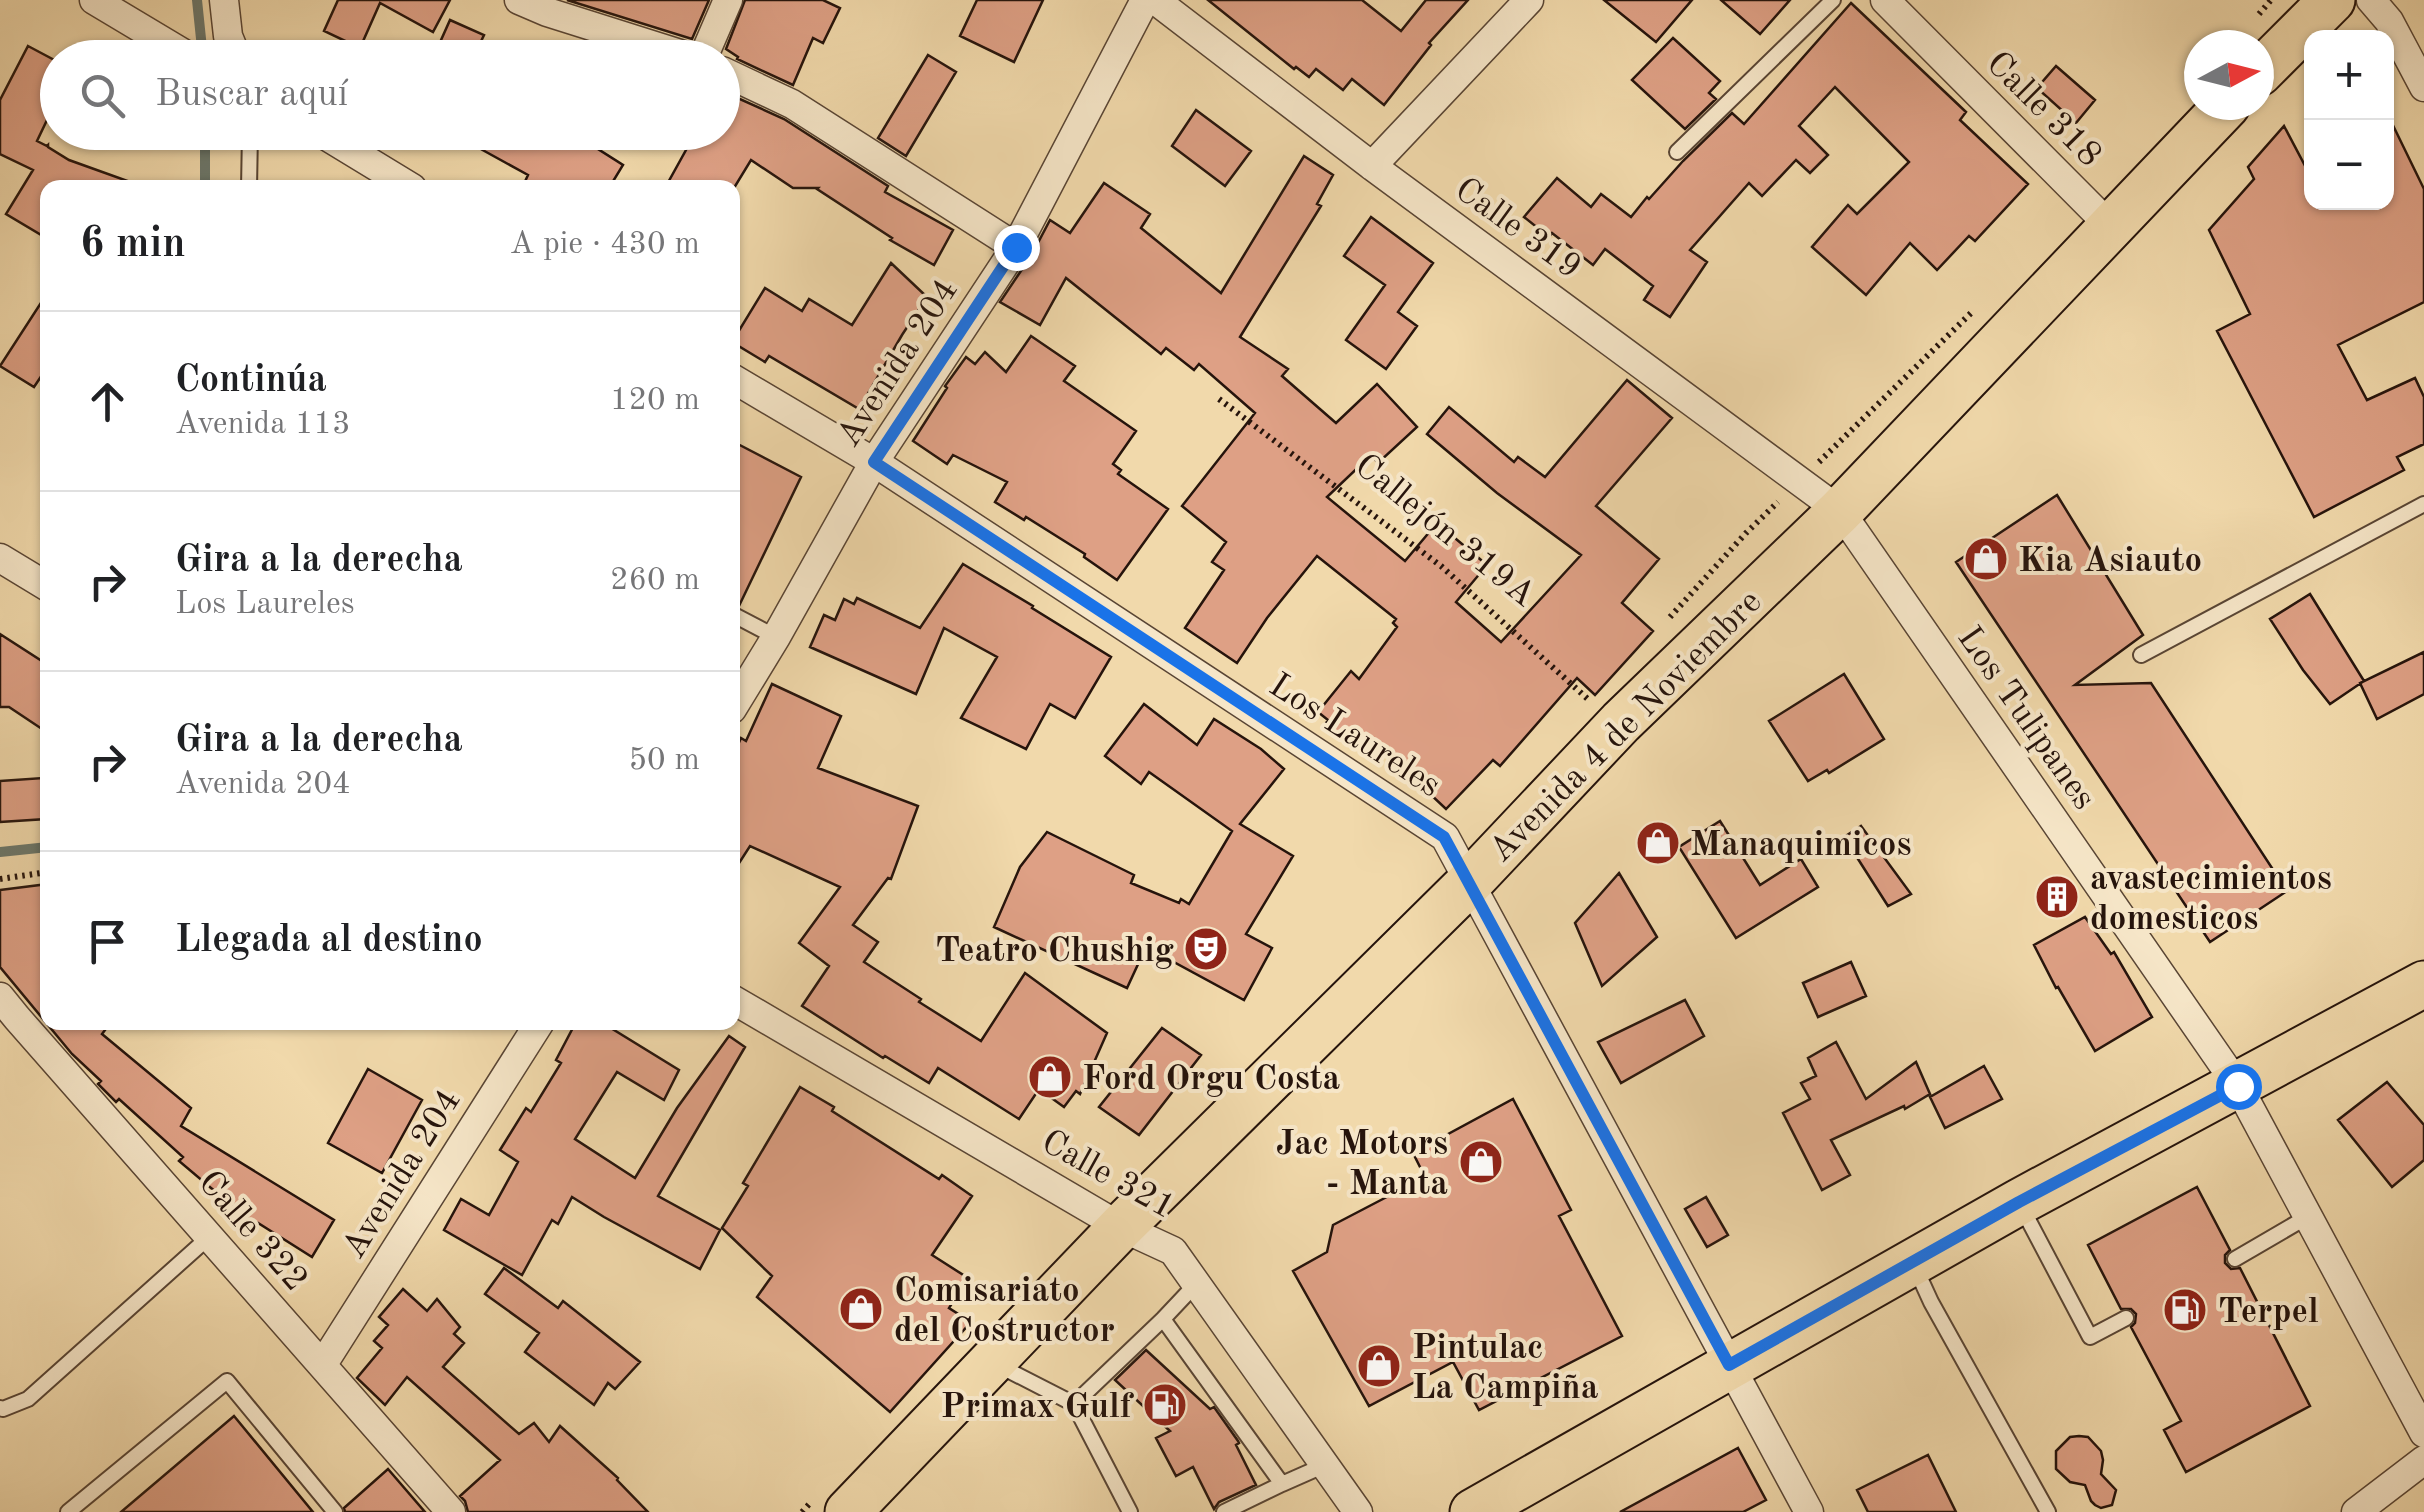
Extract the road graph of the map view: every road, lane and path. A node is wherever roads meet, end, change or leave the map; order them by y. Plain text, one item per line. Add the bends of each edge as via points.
1 (94, 0) edge
2 (224, 0) edge
3 (519, 0) edge
4 (728, 0) edge
5 (1145, 0) edge
6 (1155, 0) edge
7 (1529, 0) edge
8 (1833, 0) edge
9 (1885, 0) edge
10 (2332, 0) edge
11 (2371, 0) edge
12 (161, 40) edge
13 (230, 40) edge
14 (636, 40) edge
15 (711, 40) edge
16 (2274, 57) edge
17 (740, 79) edge
18 (2424, 86) edge
19 (2213, 120) edge
20 (250, 150) edge
21 (350, 150) edge
22 (1676, 152) dead end
23 (1372, 166) junction
24 (250, 180) edge
25 (399, 180) edge
26 (2110, 226) junction
27 (1016, 247) junction
28 (740, 383) edge
29 (1219, 399) dead end
30 (874, 462) junction
31 (2424, 504) edge
32 (1840, 511) junction
33 (0, 558) edge
34 (40, 583) edge
35 (740, 618) edge
36 (776, 637) junction
37 (2141, 654) dead end
38 (740, 696) edge
39 (1621, 722) junction
40 (40, 873) edge
41 (0, 878) edge
42 (1469, 882) junction
43 (2424, 984) edge
44 (0, 997) edge
45 (740, 1004) edge
46 (535, 1030) edge
47 (2238, 1086) junction
48 (2019, 1202) junction
49 (2307, 1217) junction
50 (1121, 1228) junction
51 (209, 1237) junction
52 (2234, 1258) dead end
53 (1913, 1262) junction
54 (1196, 1284) junction
55 (2126, 1318) dead end
56 (1163, 1319) junction
57 (992, 1362) junction
58 (323, 1364) junction
59 (1729, 1365) junction
60 (1074, 1404) junction
61 (0, 1408) edge
62 (2424, 1433) edge
63 (2424, 1460) edge
64 (1325, 1465) junction
65 (1282, 1484) junction
66 (68, 1512) edge
67 (336, 1512) edge
68 (451, 1512) edge
69 (848, 1512) edge
70 (1130, 1512) edge
71 (1224, 1512) edge
72 (1358, 1512) edge
73 (1472, 1512) edge
74 (1809, 1512) edge
75 (2048, 1512) edge
76 (2356, 1512) edge

1 - 12 street
2 - 13 street
3 - 14 street
4 - 15 street
5 - 27 street, Avenida 204
6 - 23 street, Calle 319
7 - 23 street
8 - 22 lane
9 - 26 street, Calle 318
10 - 16 main road
11 - 18 street
17 - 27 street via 792,104
19 - 26 main road, Avenida 4 de Noviembre
20 - 24 lane
21 - 25 street
23 - 32 street, Calle 319
26 - 32 main road, Avenida 4 de Noviembre
27 - 30 street, Avenida 204
28 - 30 street, Los Laureles
29 - 39 path, Callejón 319A via 1441,566 1592,704
30 - 36 street, Avenida 204
30 - 42 street, Los Laureles via 1444,837
31 - 37 lane
32 - 39 main road, Avenida 4 de Noviembre
32 - 47 street, Los Tulipanes
33 - 34 street
35 - 36 lane
36 - 38 street, Avenida 204
39 - 42 main road, Avenida 4 de Noviembre
40 - 41 path
42 - 50 main road, Avenida 4 de Noviembre
42 - 59 street, Los Laureles
43 - 47 main road
44 - 51 street, Calle 322
45 - 50 street, Calle 321
46 - 58 street, Avenida 204
47 - 48 main road
47 - 49 street, Los Tulipanes
48 - 53 main road
48 - 55 lane via 2090,1337
49 - 52 lane
49 - 62 street, Los Tulipanes
50 - 54 street, Calle 321 via 1173,1251
50 - 57 main road, Avenida 4 de Noviembre
51 - 58 street, Calle 322
51 - 61 lane via 28,1399
53 - 59 main road
53 - 75 lane
54 - 56 lane
54 - 64 street, Calle 321
56 - 60 lane
56 - 65 lane
57 - 60 lane
57 - 69 main road, Avenida 4 de Noviembre
58 - 68 street, Calle 322
59 - 73 main road
59 - 74 street, Los Laureles
60 - 70 lane
63 - 76 street
64 - 65 lane
64 - 72 street, Calle 321
65 - 71 lane
66 - 67 lane via 227,1381

